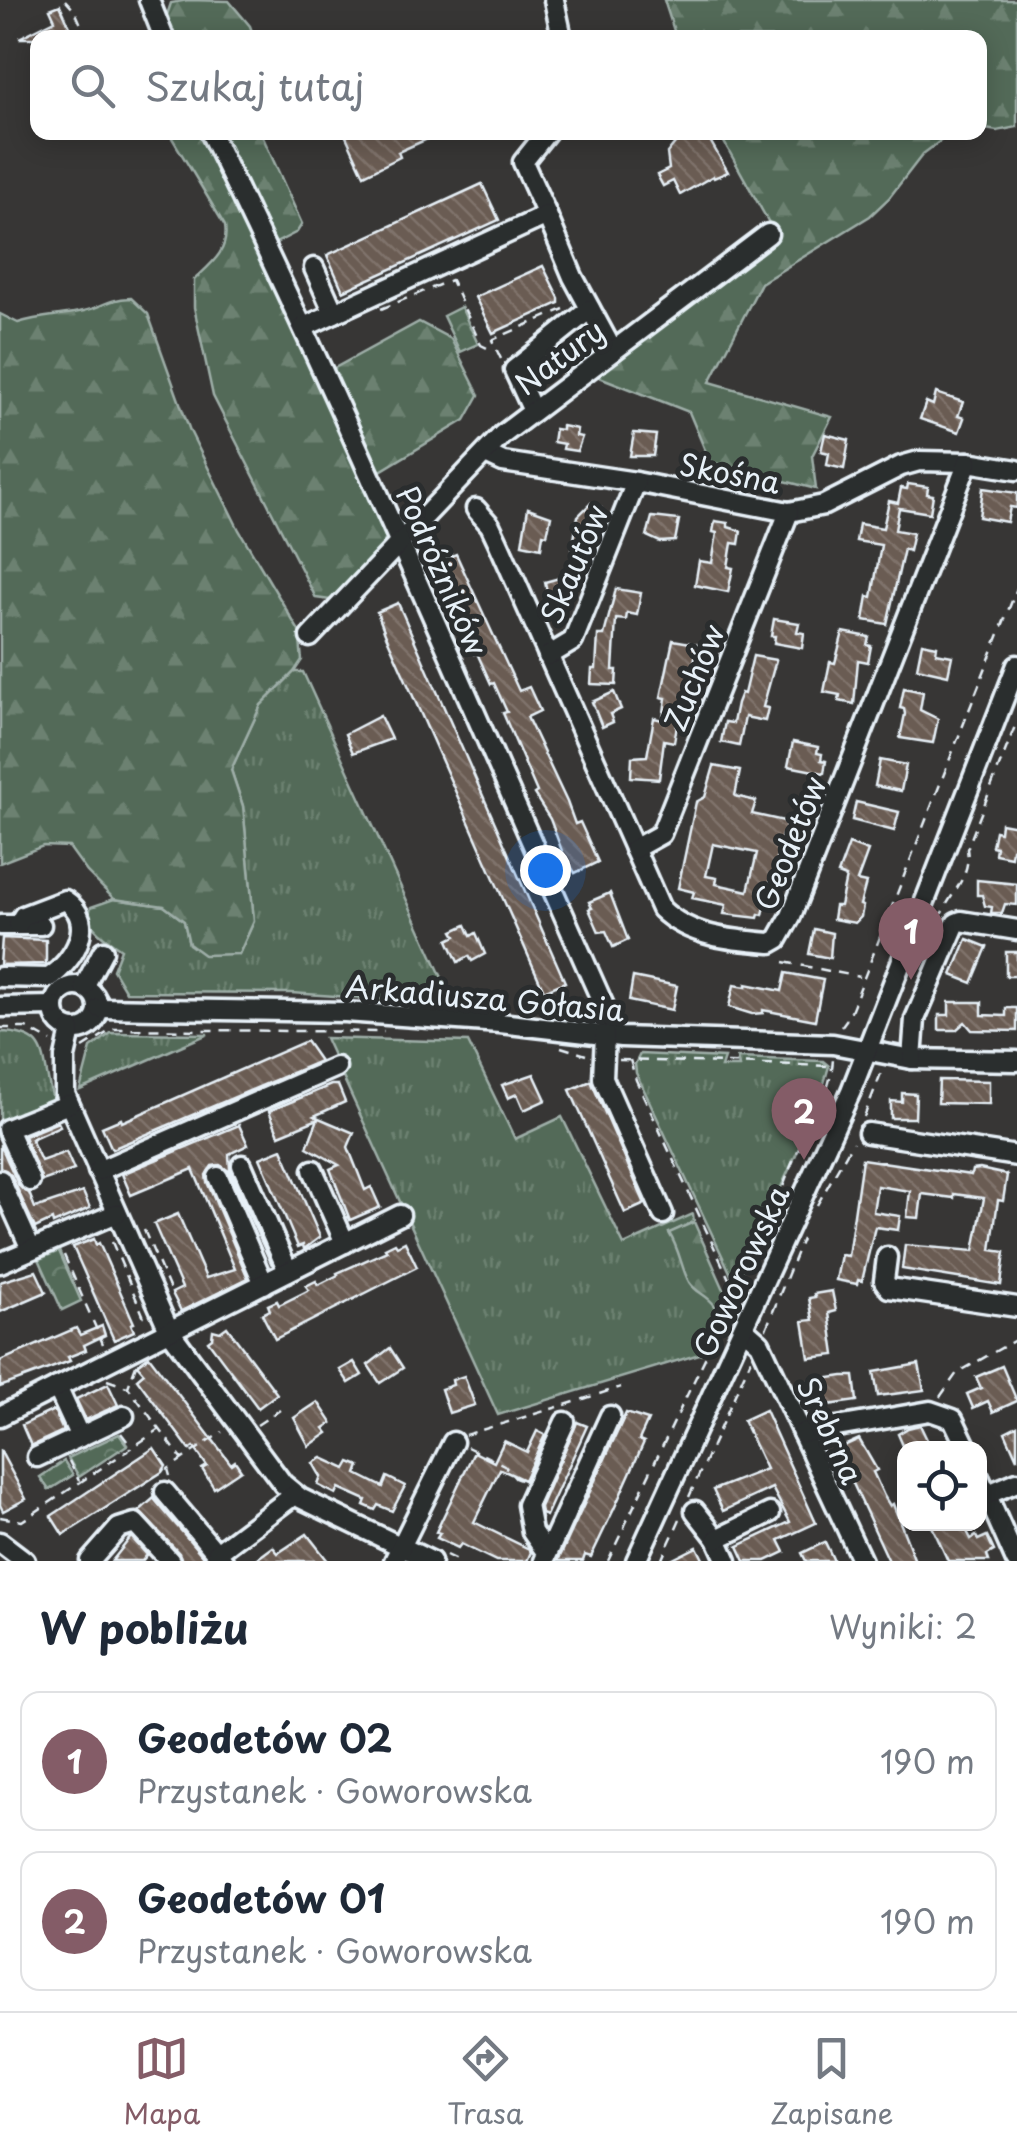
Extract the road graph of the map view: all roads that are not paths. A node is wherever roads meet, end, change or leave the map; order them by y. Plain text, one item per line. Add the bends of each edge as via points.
1 (149, 0) edge
2 (554, 0) edge
3 (161, 30) edge
4 (560, 30) edge
5 (214, 140) edge
6 (541, 140) edge
7 (547, 215) junction
8 (768, 234) dead end
9 (314, 268) dead end
10 (590, 309) junction
11 (334, 313) junction
12 (304, 326) junction
13 (613, 351) junction
14 (533, 410) junction
15 (486, 454) junction
16 (968, 462) junction
17 (1017, 470) edge
18 (636, 482) junction
19 (476, 509) dead end
20 (789, 512) junction
21 (402, 542) junction
22 (310, 636) dead end
23 (548, 656) junction
24 (1017, 665) edge
25 (634, 849) junction
26 (9, 925) edge
27 (41, 925) dead end
28 (1017, 930) edge
29 (103, 951) dead end
30 (0, 977) edge
31 (84, 987) junction
32 (54, 1006) junction
33 (0, 1007) edge
34 (99, 1008) junction
35 (608, 1036) junction
36 (69, 1038) junction
37 (866, 1052) junction
38 (912, 1059) junction
39 (1017, 1061) edge
40 (336, 1067) dead end
41 (69, 1104) junction
42 (868, 1133) dead end
43 (1017, 1156) edge
44 (242, 1165) dead end
45 (314, 1170) dead end
46 (98, 1171) junction
47 (218, 1177) dead end
48 (0, 1180) edge
49 (30, 1182) dead end
50 (116, 1212) junction
51 (664, 1214) dead end
52 (400, 1215) dead end
53 (345, 1243) junction
54 (31, 1250) junction
55 (887, 1258) dead end
56 (0, 1263) edge
57 (288, 1271) junction
58 (264, 1284) junction
59 (1017, 1307) edge
60 (743, 1328) junction
61 (170, 1330) junction
62 (57, 1387) junction
63 (0, 1416) edge
64 (124, 1416) dead end
65 (610, 1416) dead end
66 (565, 1422) dead end
67 (802, 1433) junction
68 (80, 1437) junction
69 (964, 1441) edge
70 (458, 1443) road end
71 (37, 1457) dead end
72 (1017, 1482) edge
73 (987, 1486) edge
74 (165, 1492) road end
75 (294, 1495) junction
76 (987, 1496) edge
77 (690, 1508) road end
78 (770, 1513) dead end
79 (717, 1539) junction
80 (397, 1554) edge
81 (432, 1555) edge
82 (545, 1556) edge
83 (220, 1557) edge
84 (90, 1561) edge
85 (170, 1561) edge
86 (636, 1561) edge
87 (727, 1561) edge
88 (862, 1561) edge
89 (1016, 1561) edge

1 - 3 street
2 - 4 street
5 - 12 street, Podróżników
6 - 7 street via 523,162
7 - 10 street
7 - 11 street
8 - 13 street, Natury
9 - 11 street
10 - 13 street
10 - 14 street via 514,370
11 - 12 street
12 - 21 street, Podróżników
13 - 14 street, Natury
14 - 15 street, Natury
15 - 18 street, Skośna
15 - 21 street, Natury
16 - 17 street, Skośna
16 - 20 street, Skośna via 902,466 824,505
16 - 25 street, Geodetów via 778,940 754,942 681,925 661,909
18 - 20 street, Skośna
18 - 23 street, Skautów via 573,641
19 - 23 street, Geodetów via 490,525
20 - 25 street, Zuchów via 661,834
21 - 22 street, Natury
21 - 35 street, Podróżników via 608,1017
23 - 25 street, Geodetów
24 - 37 street, Goworowska
26 - 27 street
26 - 30 street via 66,900 83,927 72,953 49,978
28 - 38 street via 956,922 915,1019
29 - 31 street
31 - 32 street via 63,989
31 - 34 street
32 - 33 street
32 - 36 street
34 - 35 street, Arkadiusza Gołasia via 345,1012
34 - 36 street via 89,1026
35 - 37 street, Arkadiusza Gołasia via 834,1044
35 - 51 street via 606,1089
36 - 41 street via 62,1081
37 - 38 street, Arkadiusza Gołasia
37 - 60 street, Goworowska
38 - 39 street, Arkadiusza Gołasia
40 - 46 street
41 - 46 street
41 - 49 street via 7,1129
42 - 43 street
44 - 57 street
45 - 53 street
46 - 50 street
47 - 58 street
48 - 54 street
50 - 54 street
50 - 61 street
52 - 53 street
53 - 57 street
54 - 56 street
55 - 59 street via 889,1288
57 - 58 street
58 - 61 street
60 - 67 street, Srebrna via 760,1342
60 - 86 street, Goworowska
61 - 62 street
61 - 75 street
62 - 63 street
62 - 68 street
64 - 68 street
65 - 82 street
66 - 82 street via 528,1505
67 - 69 street via 930,1411 953,1419
67 - 88 street, Srebrna
68 - 71 street
70 - 80 street
72 - 73 street
74 - 83 street
75 - 80 street
75 - 83 street
76 - 89 street
77 - 79 street
78 - 79 street
79 - 87 street
80 - 81 street
84 - 85 street via 119,1528 135,1523

